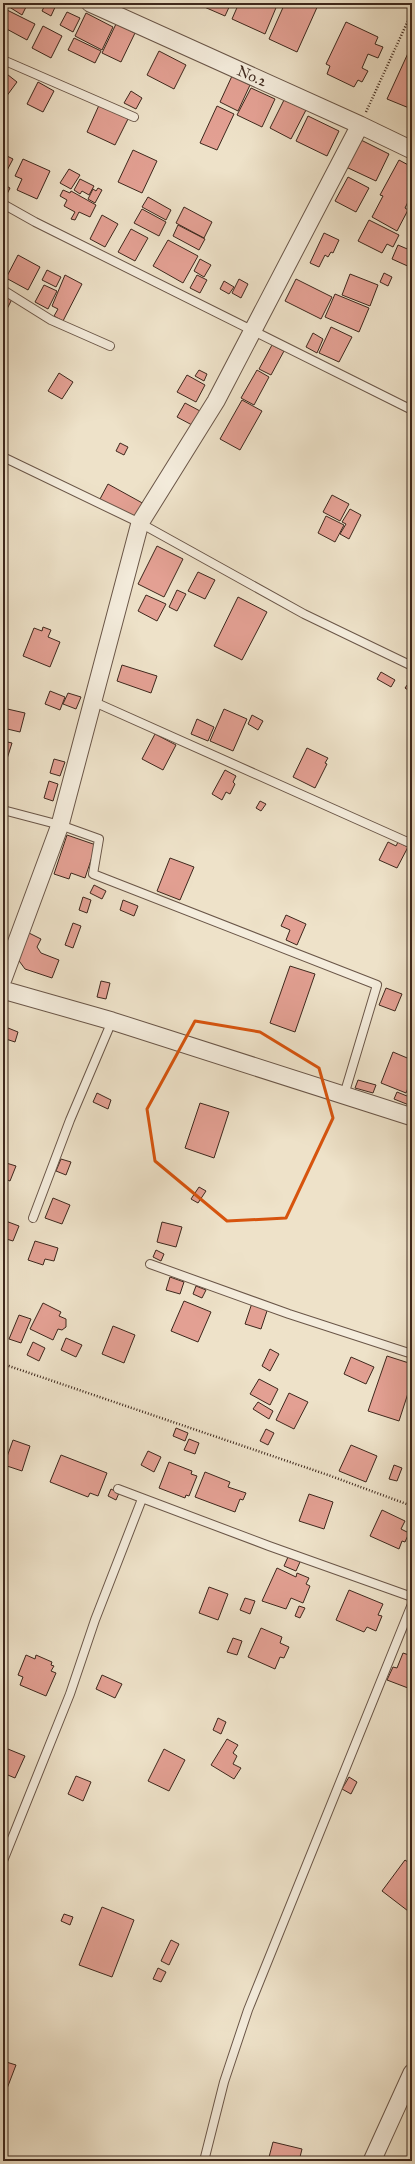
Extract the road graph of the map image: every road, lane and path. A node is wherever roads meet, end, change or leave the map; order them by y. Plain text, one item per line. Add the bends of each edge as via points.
1 (90, 3) edge
2 (412, 12) edge
3 (3, 60) edge
4 (134, 117) dead end
5 (360, 125) junction
6 (412, 150) edge
7 (3, 204) edge
8 (3, 290) edge
9 (254, 331) junction
10 (110, 346) dead end
11 (412, 410) edge
12 (3, 457) edge
13 (140, 523) junction
14 (412, 666) edge
15 (92, 701) junction
16 (3, 810) edge
17 (60, 824) junction
18 (412, 844) edge
19 (3, 979) edge
20 (3, 990) edge
21 (112, 1021) junction
22 (344, 1095) junction
23 (412, 1117) edge
24 (33, 1218) dead end
25 (150, 1264) dead end
26 (412, 1354) edge
27 (3, 1364) edge
28 (118, 1489) dead end
29 (142, 1499) junction
30 (412, 1506) edge
31 (412, 1596) edge
32 (412, 1604) edge
33 (3, 1861) edge
34 (412, 2073) edge
35 (204, 2161) edge
36 (372, 2161) edge

1 - 5 street, No.2
2 - 5 path
3 - 4 lane
5 - 6 street, No.2
5 - 9 street
7 - 9 lane
8 - 10 lane via 51,320
9 - 11 lane
9 - 13 street via 216,401
12 - 13 lane
13 - 14 lane via 304,614
13 - 15 street
15 - 17 street
15 - 18 lane
16 - 17 lane
17 - 19 street
17 - 22 lane via 99,839 93,874 378,985
20 - 21 street
21 - 22 street
21 - 24 lane via 70,1120
22 - 23 street
25 - 26 lane via 289,1314
27 - 30 path
28 - 29 lane
29 - 31 lane
29 - 33 lane via 95,1620 70,1694
32 - 35 lane via 248,2010 224,2082
34 - 36 street

